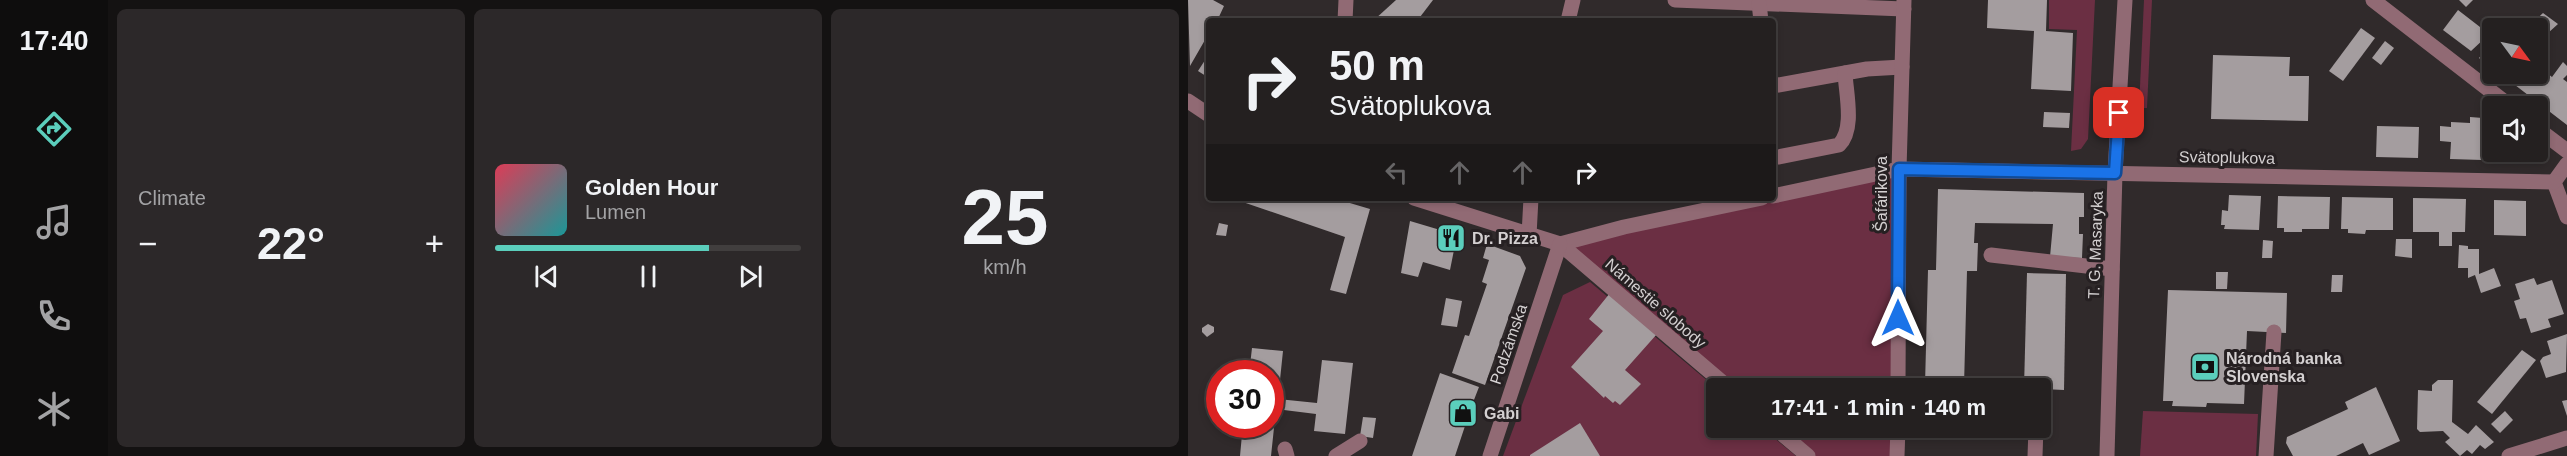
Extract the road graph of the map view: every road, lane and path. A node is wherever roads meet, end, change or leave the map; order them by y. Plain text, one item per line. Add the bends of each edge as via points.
1 (1346, 0) edge
2 (1573, 0) edge
3 (1675, 0) edge
4 (2125, 0) edge
5 (2373, 0) edge
6 (1759, 3) junction
7 (1904, 4) edge
8 (1345, 18) edge
9 (1569, 18) edge
10 (1761, 18) edge
11 (1902, 67) junction
12 (1845, 73) junction
13 (1776, 85) edge
14 (2497, 96) edge
15 (1188, 101) edge
16 (1206, 113) edge
17 (2548, 137) edge
18 (2567, 151) edge
19 (1776, 157) edge
20 (2567, 164) edge
21 (1899, 169) junction
22 (2115, 173) junction
23 (2554, 182) junction
24 (1776, 195) edge
25 (1423, 201) edge
26 (1532, 201) edge
27 (1748, 201) edge
28 (2567, 217) edge
29 (1529, 235) junction
30 (1560, 244) junction
31 (1991, 255) dead end
32 (2112, 269) junction
33 (2274, 332) dead end
34 (1717, 378) edge
35 (1898, 378) edge
36 (1787, 438) edge
37 (1898, 438) edge
38 (2036, 438) edge
39 (2567, 438) edge
40 (1360, 441) dead end
41 (1336, 456) edge
42 (1490, 456) edge
43 (1808, 456) edge
44 (1897, 456) edge
45 (2035, 456) edge
46 (2107, 456) edge
47 (2266, 456) edge
48 (2509, 456) edge

1 - 8 street
2 - 9 street
3 - 6 street
4 - 22 street, T. G. Masaryka
5 - 14 street
6 - 7 street
6 - 10 street
7 - 11 street, Šafárikova
11 - 12 street
11 - 21 street, Šafárikova
12 - 13 street
12 - 19 street via 1846,138 1839,145
15 - 16 street
17 - 18 street
20 - 23 street
21 - 22 street, Svätoplukova
21 - 24 street, Svätoplukova
21 - 35 street, Šafárikova
22 - 23 street, Svätoplukova
22 - 32 street, T. G. Masaryka
23 - 28 street
25 - 29 street
26 - 29 street
27 - 30 street
29 - 30 street
30 - 34 street, Námestie slobody
30 - 42 street, Podzámska
31 - 32 street
32 - 46 street, T. G. Masaryka
33 - 47 street
36 - 43 street
37 - 44 street
38 - 45 street
39 - 48 street
40 - 41 street

